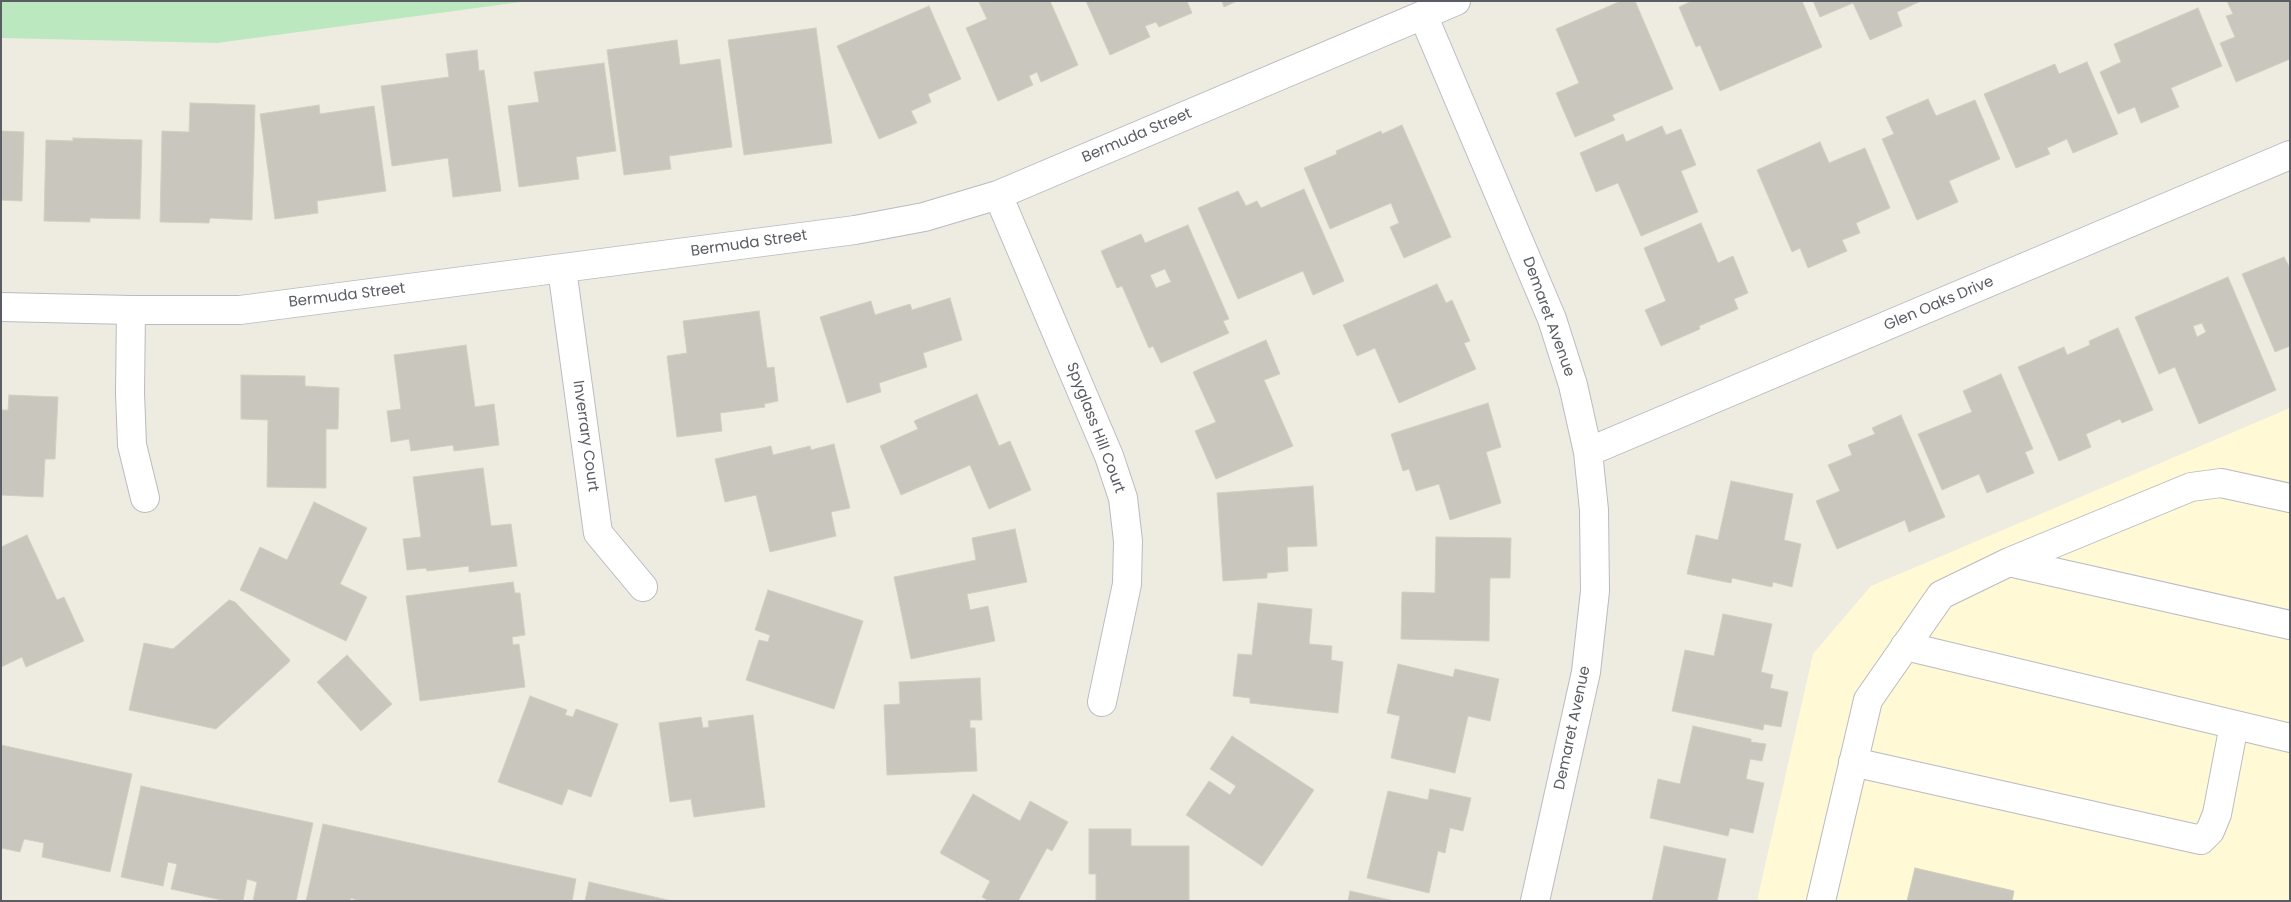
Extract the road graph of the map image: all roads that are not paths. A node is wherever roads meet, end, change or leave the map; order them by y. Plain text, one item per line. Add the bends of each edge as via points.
1 (1456, 1) edge
2 (1424, 15) junction
3 (2290, 155) edge
4 (998, 195) junction
5 (562, 269) junction
6 (1, 307) edge
7 (131, 310) junction
8 (1588, 452) junction
9 (144, 498) dead end
10 (2290, 498) edge
11 (2010, 562) junction
12 (643, 587) dead end
13 (2290, 625) edge
14 (1905, 646) junction
15 (1102, 702) dead end
16 (2234, 724) junction
17 (2290, 738) edge
18 (1853, 762) junction
19 (1535, 901) edge
20 (1821, 901) edge

1 - 2 street, Bermuda Street
2 - 4 street, Bermuda Street
2 - 8 street, Demaret Avenue via 1552,319 1573,385
3 - 8 street, Glen Oaks Drive
4 - 5 street, Bermuda Street via 924,217 855,230
4 - 15 street, Spyglass Hill Court via 1109,456 1123,498 1128,541 1127,584
5 - 7 street, Bermuda Street via 240,310
5 - 12 street, Inverrary Court via 598,534
6 - 7 street, Bermuda Street
7 - 9 street via 132,445
8 - 19 street, Demaret Avenue via 1594,510 1596,591 1586,672
10 - 11 street via 2221,483 2191,486
11 - 13 street
11 - 14 street via 1941,595
14 - 16 street
14 - 18 street via 1868,700
16 - 17 street
16 - 18 street via 2217,814 2210,831 2200,840
18 - 20 street

